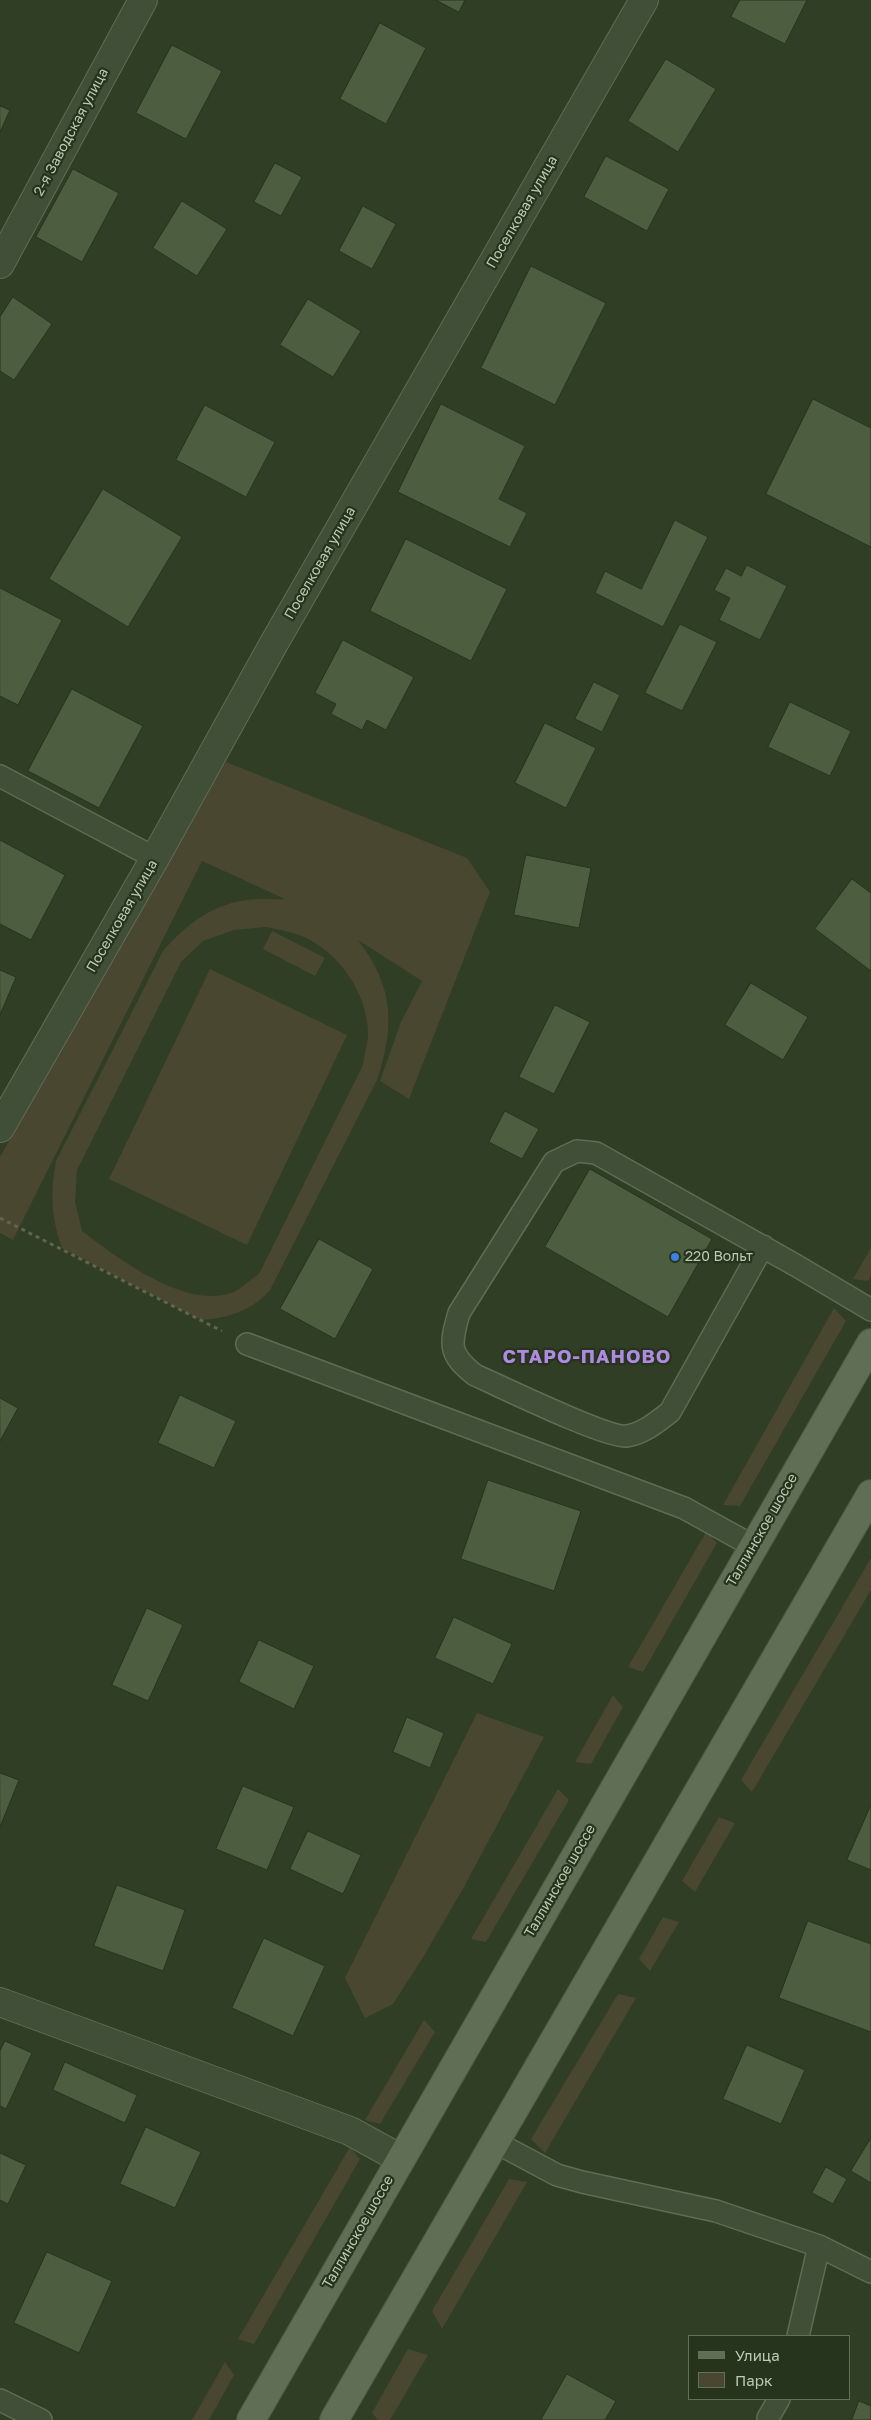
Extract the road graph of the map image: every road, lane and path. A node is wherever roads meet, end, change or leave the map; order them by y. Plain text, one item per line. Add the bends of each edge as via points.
1 (143, 0) edge
2 (644, 0) edge
3 (0, 264) edge
4 (0, 776) edge
5 (155, 858) junction
6 (0, 1128) edge
7 (0, 1218) edge
8 (763, 1246) junction
9 (871, 1310) edge
10 (871, 1343) edge
11 (247, 1344) joint
12 (870, 1498) edge
13 (753, 1546) junction
14 (0, 2002) edge
15 (497, 2143) junction
16 (401, 2159) junction
17 (819, 2246) junction
18 (871, 2272) edge
19 (798, 2335) edge
20 (0, 2400) edge
21 (777, 2400) edge
22 (342, 2417) edge
23 (768, 2418) dead end
24 (41, 2420) edge
25 (251, 2420) edge

1 - 3 street, 2-я Заводская улица
2 - 5 street, Поселковая улица via 273,645
4 - 5 lane
5 - 6 street, Поселковая улица
7 - 11 path
8 - 8 lane via 596,1153 577,1151 554,1162 459,1313 452,1339 459,1362 475,1375 600,1431 626,1436 650,1428 670,1412
8 - 9 lane
10 - 13 main road, Таллинское шоссе
11 - 13 lane via 684,1508
12 - 15 main road
13 - 16 main road, Таллинское шоссе
14 - 16 street via 350,2131
15 - 17 lane via 557,2174 582,2182 716,2211
15 - 22 main road
16 - 25 main road, Таллинское шоссе
17 - 18 lane
17 - 19 lane
20 - 24 lane
21 - 23 lane

